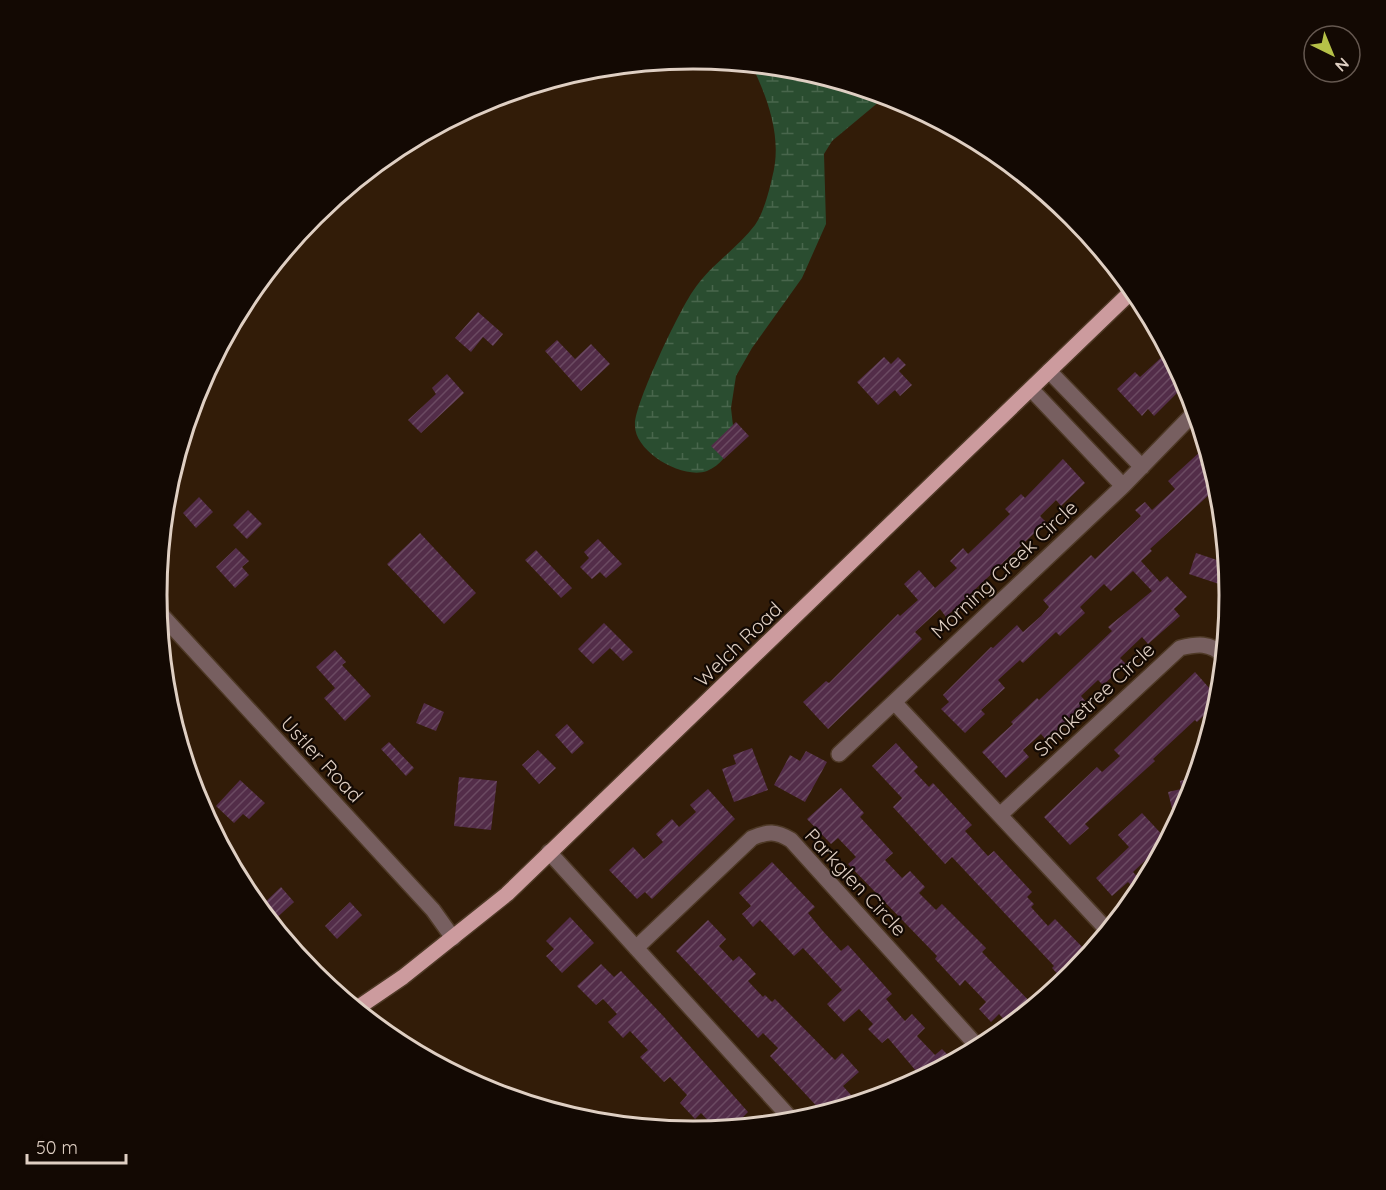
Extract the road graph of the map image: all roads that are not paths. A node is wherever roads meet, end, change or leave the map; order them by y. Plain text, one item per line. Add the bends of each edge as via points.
1 (1126, 297) edge
2 (1049, 371) junction
3 (1031, 389) junction
4 (1189, 420) edge
5 (1142, 467) junction
6 (1123, 486) junction
7 (168, 622) edge
8 (1216, 649) edge
9 (894, 702) junction
10 (839, 754) dead end
11 (1000, 814) junction
12 (549, 852) junction
13 (1102, 925) edge
14 (453, 938) junction
15 (636, 948) junction
16 (363, 1004) edge
17 (972, 1040) edge
18 (785, 1113) edge

1 - 2 main road, Welch Road
2 - 3 main road, Welch Road
2 - 5 street
3 - 6 street
3 - 12 main road, Welch Road
4 - 5 street, Morning Creek Circle
5 - 6 street, Morning Creek Circle
6 - 9 street, Morning Creek Circle
7 - 14 street, Ustler Road via 433,910
8 - 11 street, Smoketree Circle via 1200,643 1180,648
9 - 10 street, Morning Creek Circle
9 - 11 street
11 - 13 street
12 - 14 main road, Welch Road via 507,894
12 - 15 street
14 - 16 main road, Welch Road
15 - 17 street, Parkglen Circle via 752,838 767,831 780,833 791,840
15 - 18 street

